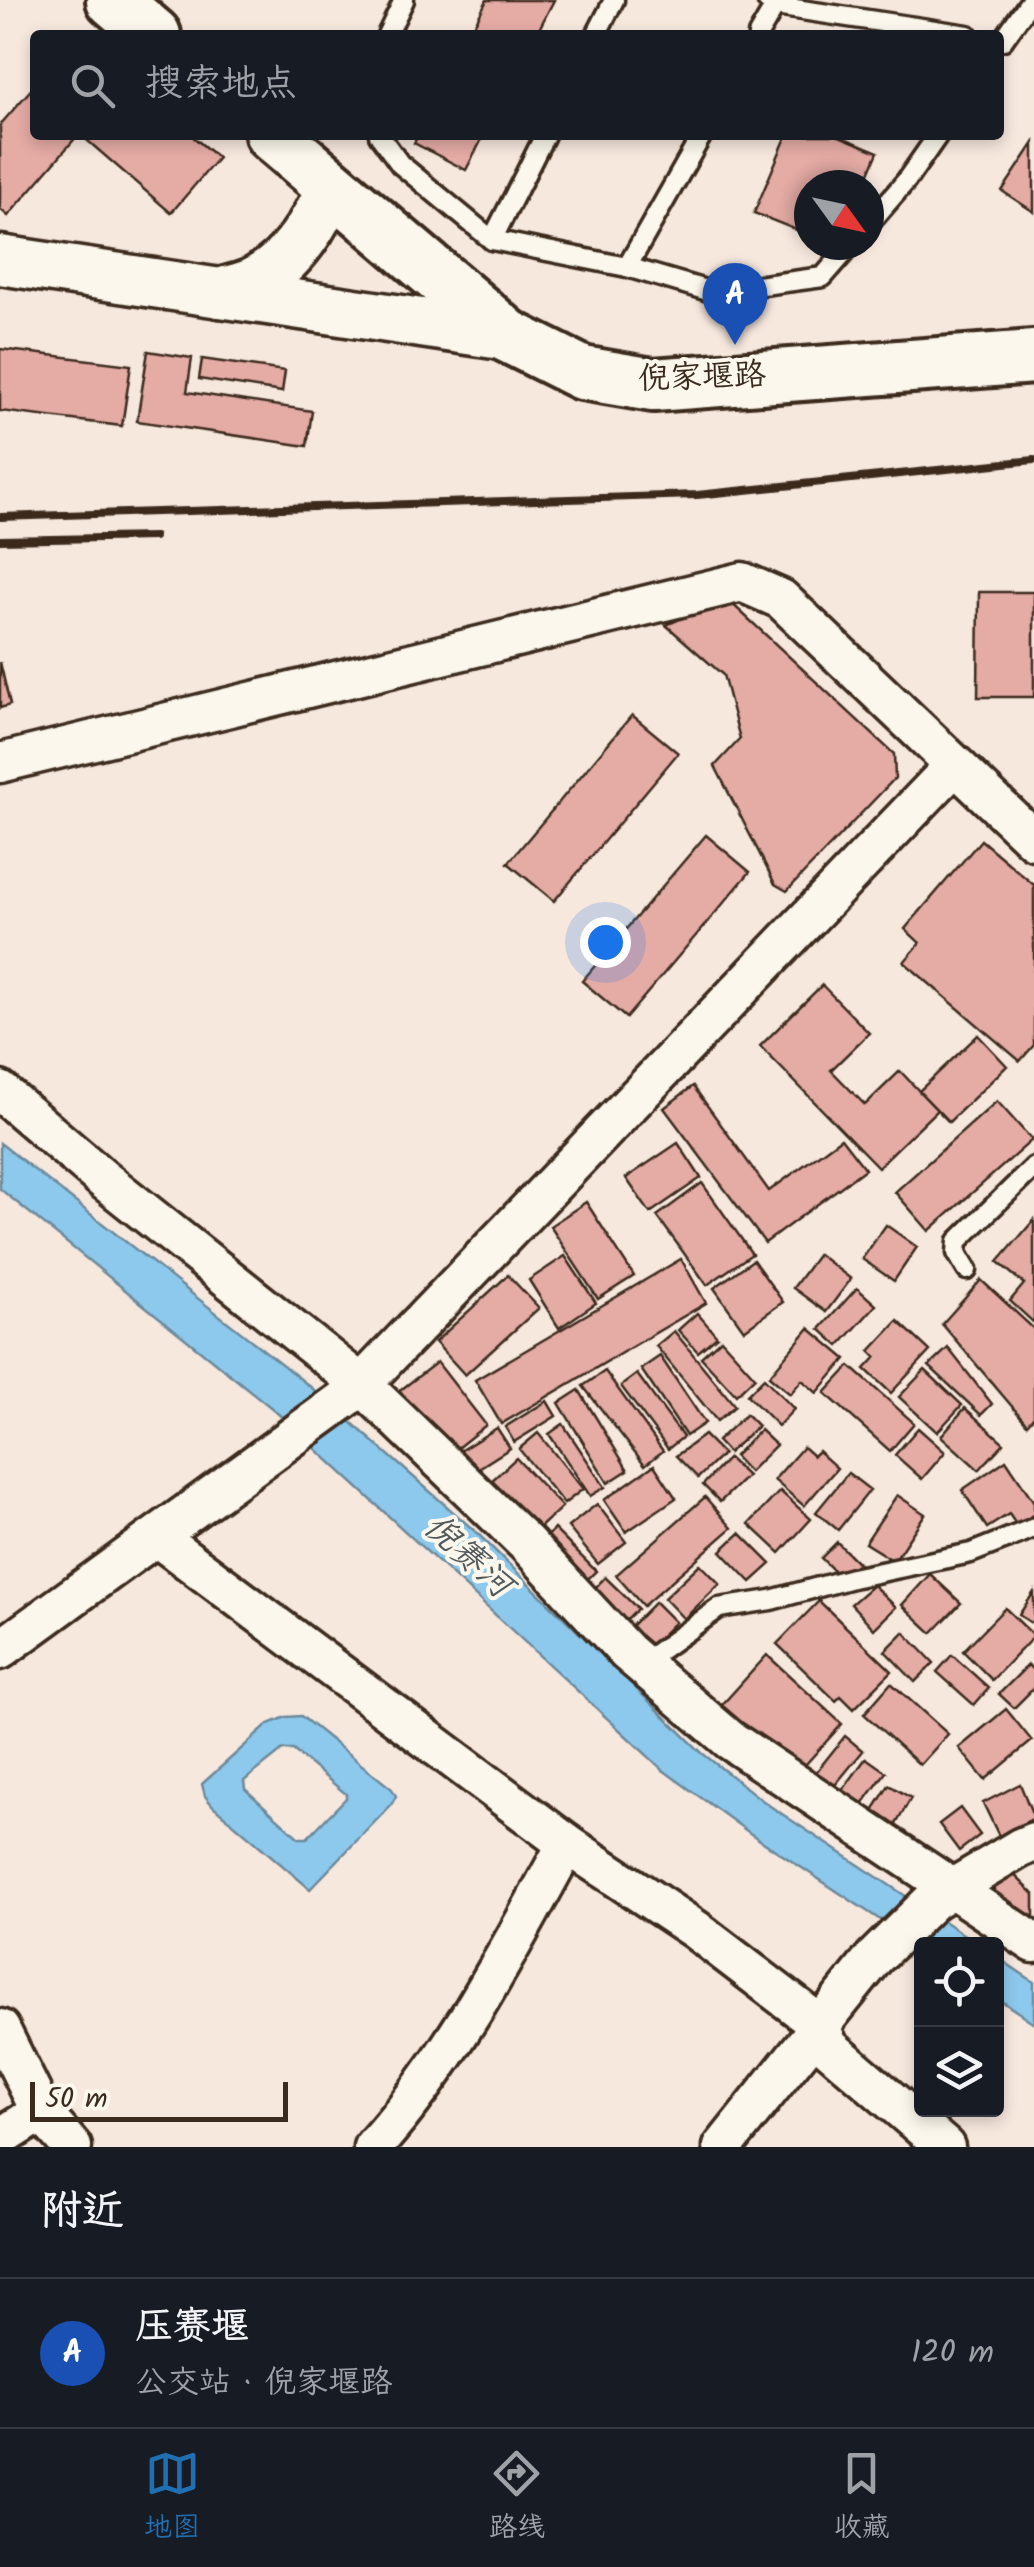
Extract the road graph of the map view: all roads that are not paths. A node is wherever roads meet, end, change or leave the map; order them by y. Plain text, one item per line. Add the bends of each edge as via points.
1 (113, 0) edge
2 (404, 0) edge
3 (614, 0) edge
4 (1031, 0) edge
5 (771, 3) edge
6 (148, 30) edge
7 (389, 30) edge
8 (599, 30) edge
9 (760, 30) edge
10 (937, 30) edge
11 (1004, 37) edge
12 (278, 140) edge
13 (383, 140) edge
14 (542, 140) edge
15 (699, 140) edge
16 (935, 140) edge
17 (332, 186) junction
18 (884, 207) edge
19 (492, 240) junction
20 (0, 260) edge
21 (838, 260) edge
22 (627, 267) junction
23 (220, 293) junction
24 (508, 336) junction
25 (1034, 357) edge
26 (0, 763) edge
27 (954, 766) junction
28 (1034, 840) edge
29 (0, 1091) edge
30 (1034, 1167) edge
31 (967, 1270) dead end
32 (357, 1388) junction
33 (1034, 1528) edge
34 (156, 1537) junction
35 (0, 1650) edge
36 (641, 1664) junction
37 (1034, 1842) edge
38 (567, 1844) junction
39 (942, 1894) junction
40 (1034, 1943) edge
41 (819, 2024) junction
42 (0, 2029) edge
43 (41, 2112) junction
44 (0, 2138) edge
45 (72, 2147) edge
46 (373, 2147) edge
47 (724, 2147) edge
48 (945, 2147) edge

1 - 6 main road
2 - 7 lane
3 - 8 lane
4 - 11 lane
5 - 9 lane
5 - 10 lane
12 - 17 main road, 倪家堰路
13 - 19 lane via 400,164
14 - 19 lane
15 - 22 lane
16 - 18 lane
17 - 23 street via 294,250 258,280
17 - 24 main road, 倪家堰路
19 - 22 lane
20 - 23 street
21 - 22 lane via 823,278 712,292
23 - 24 street
24 - 25 main road, 倪家堰路 via 582,374 654,385
26 - 27 street via 742,582 781,599
27 - 28 street
27 - 32 street
29 - 32 street
30 - 31 lane via 958,1242
32 - 34 street
32 - 36 street via 526,1543
33 - 36 lane via 971,1553 720,1608
34 - 35 street
34 - 38 street
36 - 39 street via 730,1740
37 - 39 street
38 - 41 street
38 - 46 street via 459,2038
39 - 40 street
39 - 41 street via 875,1957
41 - 47 street
41 - 48 street via 829,2046
42 - 43 street
43 - 44 street
43 - 45 street

